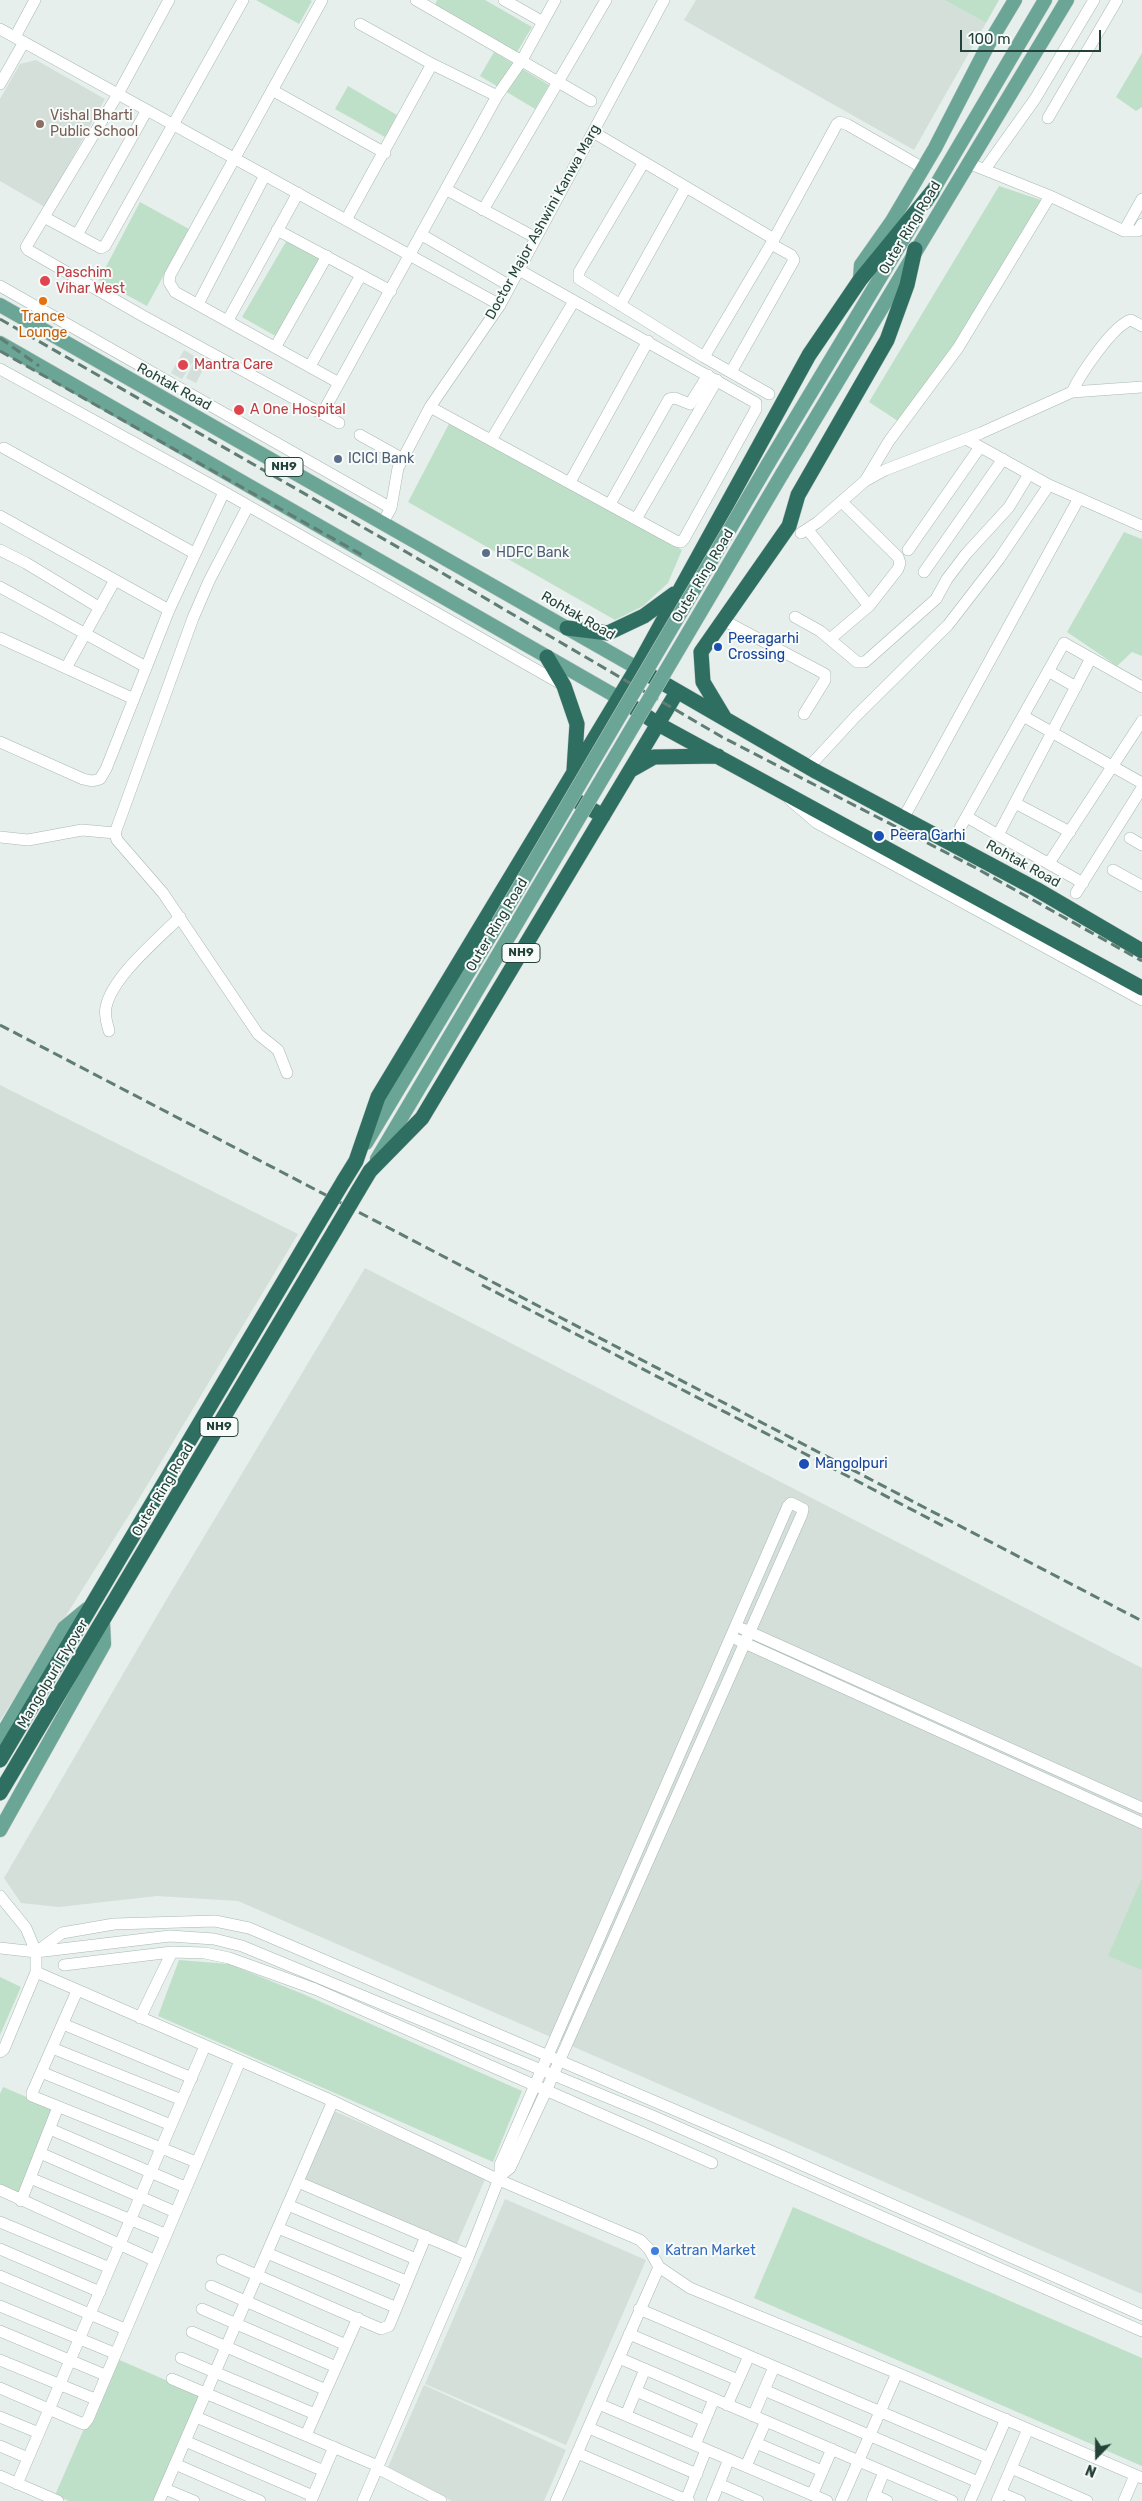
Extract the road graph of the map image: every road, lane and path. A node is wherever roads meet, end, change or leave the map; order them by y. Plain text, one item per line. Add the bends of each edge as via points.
1 (35, 0) edge
2 (169, 0) edge
3 (242, 0) edge
4 (322, 0) edge
5 (416, 0) edge
6 (504, 0) edge
7 (555, 0) edge
8 (606, 0) edge
9 (664, 0) edge
10 (1015, 0) edge
11 (1045, 0) edge
12 (1067, 0) edge
13 (1094, 0) edge
14 (1117, 0) edge
15 (543, 22) junction
16 (360, 24) dead end
17 (0, 29) edge
18 (19, 40) junction
19 (522, 60) junction
20 (432, 64) junction
21 (560, 82) junction
22 (0, 84) edge
23 (272, 90) junction
24 (118, 94) junction
25 (497, 96) junction
26 (591, 101) dead end
27 (147, 110) junction
28 (1048, 118) dead end
29 (173, 124) junction
30 (593, 132) junction
31 (936, 146) junction
32 (385, 153) junction
33 (953, 157) junction
34 (234, 158) junction
35 (644, 162) junction
36 (968, 163) junction
37 (923, 168) junction
38 (985, 169) junction
39 (265, 175) junction
40 (686, 187) junction
41 (447, 190) junction
42 (932, 192) junction
43 (298, 193) junction
44 (1050, 196) junction
45 (1142, 200) edge
46 (483, 210) junction
47 (44, 217) junction
48 (346, 220) junction
49 (1141, 229) edge
50 (277, 230) junction
51 (1124, 231) junction
52 (77, 235) junction
53 (422, 235) junction
54 (536, 238) junction
55 (772, 242) junction
56 (916, 249) junction
57 (410, 255) junction
58 (326, 256) junction
59 (519, 270) junction
60 (361, 275) junction
61 (860, 280) junction
62 (0, 286) edge
63 (510, 286) junction
64 (391, 291) junction
65 (574, 301) junction
66 (198, 304) junction
67 (620, 304) junction
68 (0, 305) edge
69 (500, 305) junction
70 (228, 320) junction
71 (1142, 326) edge
72 (648, 341) junction
73 (0, 343) edge
74 (276, 346) junction
75 (704, 357) junction
76 (310, 366) junction
77 (0, 369) edge
78 (730, 372) junction
79 (712, 377) junction
80 (339, 383) junction
81 (1142, 387) edge
82 (1072, 392) junction
83 (769, 394) dead end
84 (430, 408) junction
85 (322, 414) junction
86 (339, 423) dead end
87 (360, 435) dead end
88 (966, 439) junction
89 (492, 440) junction
90 (980, 447) junction
91 (4, 448) dead end
92 (403, 459) junction
93 (1003, 459) junction
94 (1029, 474) junction
95 (865, 481) junction
96 (570, 482) junction
97 (1050, 485) junction
98 (224, 492) junction
99 (1079, 498) junction
100 (842, 502) junction
101 (610, 504) junction
102 (248, 506) junction
103 (391, 508) junction
104 (0, 516) edge
105 (636, 519) junction
106 (383, 522) junction
107 (1142, 526) edge
108 (0, 550) edge
109 (908, 550) dead end
110 (194, 553) junction
111 (396, 570) junction
112 (924, 572) dead end
113 (115, 580) junction
114 (388, 585) junction
115 (0, 587) edge
116 (678, 591) junction
117 (869, 606) junction
118 (100, 608) junction
119 (169, 610) junction
120 (795, 617) dead end
121 (723, 620) junction
122 (567, 628) junction
123 (86, 633) junction
124 (0, 638) edge
125 (830, 639) junction
126 (547, 657) junction
127 (1091, 658) junction
128 (146, 667) junction
129 (66, 668) junction
130 (637, 668) junction
131 (1048, 671) junction
132 (564, 686) junction
133 (1076, 687) junction
134 (1142, 687) edge
135 (677, 692) junction
136 (619, 698) junction
137 (134, 699) junction
138 (804, 714) dead end
139 (1023, 716) junction
140 (726, 720) junction
141 (1142, 721) edge
142 (658, 724) junction
143 (1052, 733) junction
144 (0, 742) edge
145 (718, 756) junction
146 (809, 767) junction
147 (1112, 767) junction
148 (630, 770) junction
149 (574, 774) junction
150 (1142, 783) edge
151 (1142, 788) edge
152 (782, 792) junction
153 (563, 793) junction
154 (1015, 803) junction
155 (603, 816) junction
156 (904, 816) junction
157 (967, 817) junction
158 (960, 828) dead end
159 (1070, 832) junction
160 (115, 833) junction
161 (998, 835) junction
162 (0, 837) edge
163 (1130, 838) dead end
164 (1142, 845) edge
165 (1049, 863) junction
166 (1114, 870) dead end
167 (1083, 883) junction
168 (1142, 886) edge
169 (1076, 893) dead end
170 (180, 917) junction
171 (1142, 952) edge
172 (1142, 988) edge
173 (1142, 1000) edge
174 (109, 1031) dead end
175 (287, 1073) dead end
176 (356, 1161) junction
177 (370, 1171) junction
178 (91, 1607) junction
179 (103, 1623) junction
180 (734, 1632) junction
181 (747, 1638) junction
182 (0, 1738) edge
183 (0, 1760) edge
184 (0, 1794) edge
185 (1142, 1808) edge
186 (1142, 1823) edge
187 (0, 1830) edge
188 (0, 1896) edge
189 (0, 1948) edge
190 (36, 1952) junction
191 (172, 1952) junction
192 (64, 1965) dead end
193 (36, 1972) junction
194 (77, 1991) junction
195 (140, 2018) junction
196 (63, 2024) junction
197 (205, 2046) junction
198 (52, 2048) junction
199 (0, 2052) edge
200 (548, 2056) junction
201 (240, 2061) junction
202 (560, 2061) junction
203 (542, 2069) junction
204 (41, 2072) junction
205 (554, 2075) junction
206 (192, 2078) junction
207 (535, 2086) junction
208 (546, 2091) junction
209 (182, 2100) junction
210 (333, 2101) junction
211 (58, 2107) junction
212 (171, 2125) junction
213 (50, 2129) junction
214 (161, 2148) junction
215 (40, 2153) junction
216 (196, 2162) junction
217 (712, 2162) dead end
218 (151, 2172) junction
219 (30, 2178) junction
220 (499, 2178) junction
221 (298, 2182) junction
222 (186, 2187) junction
223 (0, 2190) edge
224 (140, 2197) junction
225 (21, 2201) junction
226 (288, 2205) junction
227 (175, 2212) junction
228 (130, 2220) junction
229 (0, 2222) edge
230 (278, 2228) junction
231 (165, 2234) junction
232 (426, 2236) junction
233 (120, 2244) junction
234 (0, 2249) edge
235 (267, 2253) junction
236 (469, 2255) junction
237 (416, 2259) junction
238 (154, 2260) junction
239 (222, 2260) dead end
240 (659, 2267) junction
241 (110, 2268) junction
242 (258, 2275) junction
243 (0, 2276) edge
244 (406, 2281) junction
245 (211, 2286) dead end
246 (100, 2292) junction
247 (246, 2301) junction
248 (0, 2306) edge
249 (395, 2307) junction
250 (202, 2309) dead end
251 (640, 2309) junction
252 (90, 2314) junction
253 (1142, 2315) edge
254 (358, 2318) junction
255 (236, 2324) junction
256 (125, 2329) junction
257 (1142, 2331) edge
258 (0, 2332) edge
259 (192, 2332) dead end
260 (629, 2334) junction
261 (80, 2339) junction
262 (346, 2345) junction
263 (226, 2346) junction
264 (114, 2353) junction
265 (749, 2356) junction
266 (181, 2358) dead end
267 (619, 2358) junction
268 (0, 2360) edge
269 (70, 2360) junction
270 (336, 2367) junction
271 (774, 2367) junction
272 (644, 2369) junction
273 (215, 2372) junction
274 (897, 2373) junction
275 (105, 2375) junction
276 (172, 2380) dead end
277 (738, 2380) junction
278 (60, 2385) junction
279 (0, 2388) edge
280 (326, 2390) junction
281 (764, 2390) junction
282 (636, 2391) junction
283 (206, 2394) junction
284 (95, 2399) junction
285 (714, 2399) junction
286 (599, 2404) junction
287 (727, 2405) junction
288 (49, 2409) junction
289 (880, 2412) junction
290 (315, 2414) junction
291 (626, 2416) junction
292 (753, 2416) junction
293 (0, 2417) edge
294 (196, 2417) junction
295 (1006, 2419) junction
296 (705, 2421) junction
297 (766, 2421) junction
298 (589, 2428) junction
299 (1028, 2429) junction
300 (39, 2433) junction
301 (306, 2435) junction
302 (870, 2435) junction
303 (185, 2441) junction
304 (756, 2443) junction
305 (695, 2445) junction
306 (0, 2446) edge
307 (334, 2447) junction
308 (706, 2450) junction
309 (832, 2450) junction
310 (577, 2453) junction
311 (28, 2458) junction
312 (989, 2458) junction
313 (729, 2459) junction
314 (858, 2461) junction
315 (175, 2464) junction
316 (746, 2466) junction
317 (377, 2467) junction
318 (1012, 2468) junction
319 (324, 2471) junction
320 (822, 2471) junction
321 (884, 2472) junction
322 (697, 2474) junction
323 (0, 2476) edge
324 (1139, 2476) edge
325 (978, 2482) junction
326 (17, 2484) junction
327 (719, 2484) junction
328 (165, 2489) junction
329 (812, 2495) junction
330 (999, 2497) edge
331 (45, 2498) edge
332 (873, 2498) edge
333 (312, 2499) edge
334 (688, 2500) edge
335 (58, 2501) edge
336 (159, 2501) edge
337 (194, 2501) edge
338 (260, 2501) edge
339 (363, 2501) edge
340 (442, 2501) edge
341 (556, 2501) edge
342 (712, 2501) edge
343 (758, 2501) edge
344 (827, 2501) edge
345 (841, 2501) edge
346 (887, 2501) edge
347 (952, 2501) edge
348 (970, 2501) edge
349 (1020, 2501) edge
350 (1087, 2501) edge
351 (1124, 2501) edge

1 - 18 street
2 - 24 street
3 - 29 street
4 - 23 street
5 - 19 street
6 - 15 street
7 - 15 street
8 - 21 street
9 - 30 street, Doctor Major Ashwini Kanwa Marg
10 - 31 main road
11 - 33 main road, Outer Ring Road
12 - 36 main road, Outer Ring Road
13 - 38 street via 1035,99
14 - 28 street
15 - 19 street
16 - 20 street
17 - 18 street
18 - 22 street
18 - 24 street
19 - 21 street
19 - 25 street
20 - 25 street
20 - 32 street
21 - 26 street
21 - 46 street
23 - 32 street
23 - 34 street
24 - 27 street
24 - 47 street
25 - 41 street
27 - 29 street
27 - 52 street
29 - 34 street
29 - 52 street via 105,246 99,247
30 - 35 street
30 - 54 street, Doctor Major Ashwini Kanwa Marg
31 - 33 main road
31 - 37 main road
32 - 48 street
33 - 42 main road, Outer Ring Road
34 - 39 street
34 - 66 street via 170,275 169,282 176,292
35 - 40 street
35 - 67 street via 579,272 579,279 585,285
36 - 38 street
36 - 56 main road, Outer Ring Road
37 - 55 street via 840,122
37 - 61 main road via 861,266
38 - 44 street
39 - 43 street
39 - 66 street
40 - 55 street
40 - 67 street
41 - 46 street
41 - 53 street
42 - 61 highway, Outer Ring Road
42 - 176 main road, Outer Ring Road, bridge
43 - 48 street
43 - 50 street
44 - 51 street
44 - 95 street via 958,348 889,441
45 - 51 street
46 - 54 street
47 - 52 street
47 - 85 street via 26,246 28,250
48 - 57 street
49 - 51 street
50 - 58 street
50 - 70 street
53 - 57 street
53 - 63 street
54 - 59 street, Doctor Major Ashwini Kanwa Marg
55 - 75 street
55 - 78 street via 792,255 794,260
56 - 121 highway via 887,340 798,495 789,526
56 - 177 main road, Outer Ring Road, bridge
57 - 64 street
57 - 69 street
58 - 60 street
58 - 74 street
59 - 63 street, Doctor Major Ashwini Kanwa Marg
59 - 65 street
60 - 64 street
60 - 76 street
61 - 116 highway, Outer Ring Road via 809,355
62 - 103 street
63 - 69 street, Doctor Major Ashwini Kanwa Marg
64 - 80 street
65 - 72 street
65 - 89 street
66 - 70 street
67 - 75 street
68 - 106 main road, Rohtak Road / NH9
69 - 84 street, Doctor Major Ashwini Kanwa Marg
70 - 74 street
71 - 82 street via 1131,320 1121,325 1082,372
72 - 79 street
72 - 96 street
73 - 111 main road, NH9
74 - 76 street
75 - 78 street
76 - 80 street
77 - 98 street
78 - 83 street
79 - 101 street via 690,404 669,399
79 - 105 street
79 - 105 street via 754,400 756,409 684,539 678,542
80 - 85 street
81 - 82 street
82 - 88 street
84 - 89 street
84 - 92 street, Doctor Major Ashwini Kanwa Marg
85 - 86 street
87 - 92 street
88 - 90 street
88 - 95 street
89 - 96 street
90 - 93 street
90 - 109 street
91 - 110 street
92 - 103 street, Doctor Major Ashwini Kanwa Marg via 398,468
93 - 94 street
93 - 112 street
94 - 97 street
94 - 125 street via 1008,507 947,579 936,600 864,662 857,662
95 - 100 street
96 - 101 street
97 - 99 street
97 - 146 street via 948,625
98 - 102 street
98 - 110 street
99 - 107 street
99 - 156 street
100 - 117 street via 900,562
100 - 117 street via 805,531
101 - 105 street
102 - 114 street
102 - 160 street via 193,618
103 - 106 street, Doctor Major Ashwini Kanwa Marg
104 - 113 street
106 - 122 main road, Rohtak Road / NH9
108 - 118 street
110 - 119 street
111 - 114 street
111 - 126 main road, NH9
113 - 118 street
113 - 119 street
114 - 132 street
115 - 123 street
116 - 122 highway via 644,616 608,633
116 - 130 highway, Outer Ring Road
117 - 125 street
118 - 123 street
119 - 128 street
120 - 125 street
121 - 138 street via 826,674
121 - 140 highway via 701,652 703,682
122 - 130 main road, Rohtak Road / NH9
123 - 128 street
123 - 129 street
124 - 129 street
126 - 132 highway
126 - 136 main road, NH9
127 - 131 street via 1064,644
127 - 133 street
127 - 134 street
128 - 137 street
129 - 137 street
130 - 135 highway, Rohtak Road / NH9
130 - 136 highway, Outer Ring Road
131 - 133 street
131 - 139 street
132 - 149 highway via 577,724
133 - 143 street
135 - 140 highway, Rohtak Road / NH9
135 - 142 highway, Outer Ring Road
136 - 142 highway, NH9
136 - 149 highway, Outer Ring Road
137 - 144 street via 100,779 83,779
139 - 143 street
139 - 157 street
140 - 146 highway, Rohtak Road / NH9
141 - 147 street
142 - 145 highway, NH9
142 - 148 highway, Outer Ring Road / NH9
143 - 147 street
143 - 154 street
145 - 148 highway via 654,757
145 - 152 highway, NH9
146 - 156 highway, Rohtak Road / NH9
147 - 150 street
147 - 159 street
148 - 155 highway, Outer Ring Road / NH9
149 - 153 highway, Outer Ring Road
151 - 167 street
152 - 172 highway, NH9
152 - 173 street via 817,823
153 - 155 highway
153 - 176 highway, Outer Ring Road via 378,1096
154 - 159 street
154 - 161 street
155 - 177 highway, Outer Ring Road / NH9 via 422,1118
156 - 171 highway, Rohtak Road / NH9
157 - 158 street
157 - 161 street
159 - 165 street
160 - 162 street via 82,830 28,840
160 - 170 street via 117,840
161 - 165 street
163 - 164 street
165 - 167 street
166 - 168 street
167 - 169 street
170 - 174 street via 123,976 112,992 105,1018
170 - 175 street via 234,1002 258,1034 278,1050
176 - 178 highway, Outer Ring Road, bridge
177 - 179 highway, Outer Ring Road / NH9, bridge
178 - 182 main road via 64,1628
178 - 183 highway, Mangolpuri Flyover
179 - 184 highway, Mangolpuri Flyover / NH9
179 - 187 main road, Outer Ring Road via 104,1644
180 - 181 street
180 - 181 street via 788,1506 800,1506 802,1514
180 - 200 street
181 - 185 street
181 - 186 street
181 - 202 street
188 - 190 street via 26,1928
189 - 190 street
190 - 193 street
190 - 200 street via 62,1933 90,1927 215,1921 249,1928
190 - 203 street via 170,1936 214,1939 242,1946
191 - 192 street
191 - 195 street
191 - 207 street via 206,1953 229,1958 314,1989
193 - 194 street
193 - 199 street
194 - 195 street
194 - 196 street
195 - 197 street
196 - 198 street
196 - 206 street
197 - 201 street
197 - 206 street
198 - 204 street
198 - 209 street
200 - 202 street
200 - 203 street
201 - 210 street
201 - 216 street
202 - 205 street
202 - 253 street
203 - 205 street
203 - 207 street
204 - 211 street via 32,2096
204 - 212 street
205 - 208 street
205 - 257 street via 852,2202
206 - 209 street
207 - 208 street
207 - 220 street via 500,2165
208 - 217 street
208 - 220 street via 510,2168
209 - 212 street
210 - 220 street
210 - 221 street
211 - 213 street
211 - 214 street
212 - 214 street
213 - 215 street
213 - 218 street
214 - 216 street
214 - 218 street
215 - 219 street
215 - 224 street
216 - 222 street
218 - 222 street
218 - 224 street
219 - 225 street
219 - 228 street
220 - 236 street
220 - 240 street via 640,2240
221 - 226 street
221 - 232 street
222 - 227 street
223 - 225 street
224 - 227 street
224 - 228 street
225 - 233 street
226 - 230 street
226 - 237 street
227 - 231 street
228 - 231 street
228 - 233 street
229 - 241 street
230 - 235 street
230 - 244 street
231 - 238 street
232 - 236 street
232 - 237 street
233 - 238 street
233 - 241 street
234 - 246 street
235 - 242 street
235 - 249 street
236 - 317 street
237 - 244 street
238 - 256 street
239 - 242 street
240 - 251 street
240 - 274 street via 690,2288
241 - 246 street
242 - 247 street
242 - 254 street
243 - 252 street
244 - 249 street
245 - 247 street
246 - 252 street
247 - 255 street
247 - 262 street
248 - 261 street
249 - 254 street via 385,2329
250 - 255 street
251 - 260 street
251 - 265 street
252 - 256 street
252 - 261 street
254 - 262 street
255 - 263 street
255 - 270 street
256 - 264 street
258 - 269 street
259 - 263 street
260 - 267 street
260 - 277 street
261 - 264 street
261 - 269 street
262 - 270 street
263 - 273 street
263 - 280 street
264 - 275 street
265 - 271 street
265 - 277 street
266 - 273 street
267 - 272 street
267 - 286 street
268 - 278 street
269 - 275 street
269 - 278 street
270 - 280 street
271 - 281 street
271 - 289 street
272 - 282 street
272 - 285 street
273 - 283 street
273 - 290 street
274 - 289 street
274 - 295 street
275 - 284 street
276 - 283 street
277 - 287 street
278 - 284 street
278 - 288 street
279 - 288 street
280 - 290 street
281 - 292 street
281 - 302 street
282 - 291 street
282 - 296 street
283 - 294 street
283 - 301 street
284 - 288 street via 84,2424
285 - 287 street
285 - 296 street
286 - 291 street
286 - 298 street
287 - 292 street
288 - 300 street
289 - 302 street
289 - 312 street
290 - 301 street
291 - 305 street
292 - 297 street
293 - 300 street
294 - 303 street
294 - 319 street
295 - 299 street
295 - 312 street
296 - 305 street
297 - 304 street
297 - 309 street
298 - 310 street
298 - 322 street
299 - 318 street
299 - 324 street
300 - 311 street
301 - 307 street
302 - 314 street
302 - 325 street
303 - 315 street
303 - 333 street
304 - 316 street
304 - 320 street
305 - 308 street
306 - 311 street
307 - 317 street
307 - 319 street
308 - 313 street
308 - 322 street
309 - 314 street
309 - 320 street
310 - 334 street
310 - 341 street
311 - 326 street
312 - 325 street
313 - 316 street
313 - 327 street
314 - 321 street
314 - 345 street
315 - 328 street
315 - 338 street
316 - 329 street
317 - 339 street
317 - 340 street
318 - 330 street
318 - 350 street
319 - 333 street
320 - 329 street
321 - 332 street
321 - 347 street
322 - 334 street
323 - 326 street
324 - 351 street
325 - 348 street
326 - 331 street
327 - 342 street
327 - 343 street
328 - 336 street
328 - 337 street
329 - 344 street
330 - 349 street
331 - 335 street
332 - 346 street

